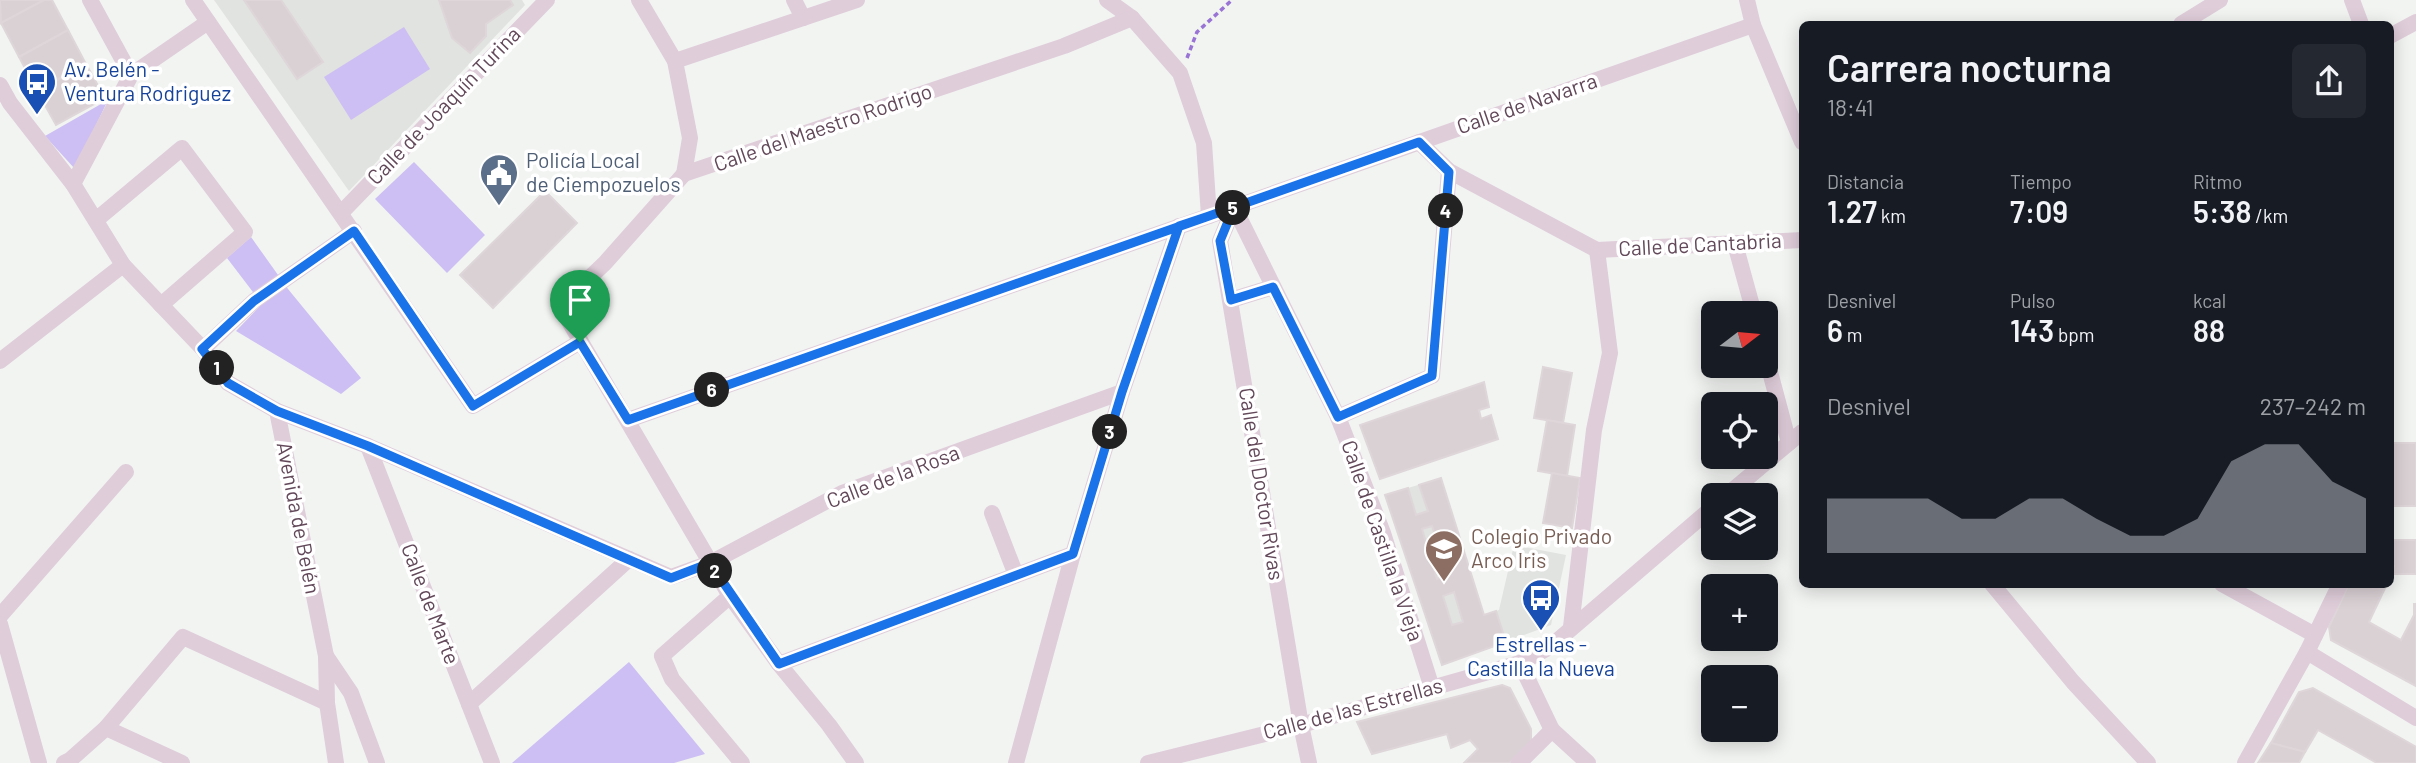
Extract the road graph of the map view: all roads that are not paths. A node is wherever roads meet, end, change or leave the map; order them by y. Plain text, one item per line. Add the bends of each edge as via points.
1 (90, 0) edge
2 (193, 0) edge
3 (547, 0) edge
4 (639, 0) edge
5 (794, 0) edge
6 (857, 0) edge
7 (1107, 0) edge
8 (2220, 0) edge
9 (2352, 0) edge
10 (1752, 2) edge
11 (803, 18) junction
12 (1132, 18) junction
13 (2186, 21) edge
14 (2360, 21) edge
15 (208, 22) junction
16 (2416, 22) edge
17 (1753, 24) junction
18 (2394, 34) edge
19 (675, 61) junction
20 (131, 75) junction
21 (0, 85) edge
22 (1799, 135) edge
23 (1419, 142) junction
24 (1449, 172) junction
25 (684, 174) junction
26 (73, 184) junction
27 (1234, 207) junction
28 (341, 213) junction
29 (1209, 216) junction
30 (96, 220) junction
31 (1179, 226) junction
32 (354, 231) junction
33 (1799, 240) edge
34 (1735, 244) junction
35 (1597, 250) junction
36 (123, 265) junction
37 (1273, 287) junction
38 (1231, 300) junction
39 (1751, 301) edge
40 (161, 306) junction
41 (580, 342) junction
42 (202, 349) junction
43 (0, 360) edge
44 (1772, 378) edge
45 (1122, 392) junction
46 (277, 411) junction
47 (1338, 417) junction
48 (628, 420) junction
49 (1799, 435) edge
50 (1789, 443) junction
51 (368, 446) junction
52 (126, 472) dead end
53 (1741, 483) edge
54 (992, 513) dead end
55 (1701, 517) edge
56 (1073, 554) junction
57 (629, 559) junction
58 (710, 563) junction
59 (1016, 575) junction
60 (1995, 588) edge
61 (2229, 588) edge
62 (2338, 588) edge
63 (730, 596) junction
64 (0, 616) edge
65 (0, 624) edge
66 (1572, 628) junction
67 (2315, 635) junction
68 (2306, 652) junction
69 (326, 656) junction
70 (1520, 663) junction
71 (779, 664) junction
72 (1432, 688) junction
73 (327, 704) junction
74 (469, 704) junction
75 (2416, 718) edge
76 (1301, 725) junction
77 (106, 728) junction
78 (1552, 730) junction
79 (39, 763) edge
80 (64, 763) edge
81 (182, 763) edge
82 (336, 763) edge
83 (377, 763) edge
84 (492, 763) edge
85 (742, 763) edge
86 (856, 763) edge
87 (1016, 763) edge
88 (1148, 763) edge
89 (1310, 763) edge
90 (1519, 763) edge
91 (1588, 763) edge
92 (2148, 763) edge
93 (2245, 763) edge

1 - 20 street
2 - 15 street
3 - 28 street, Calle de Joaquín Turina
4 - 19 street
5 - 11 street
6 - 11 street
7 - 12 street
8 - 13 street
9 - 14 street
10 - 17 street
11 - 19 street
12 - 25 street, Calle del Maestro Rodrigo via 1064,46
12 - 29 street via 1180,73 1204,144
15 - 20 street
15 - 28 street
16 - 18 street
17 - 22 street
17 - 23 street, Calle de Navarra
19 - 25 street via 690,138
20 - 26 street
21 - 26 street
23 - 24 street, Calle de Cantabria
23 - 27 street, Calle de Navarra
24 - 35 street, Calle de Cantabria
24 - 47 street via 1432,376
25 - 41 street via 606,264 560,306
26 - 30 street
27 - 29 street, Calle de Navarra
27 - 37 street, Calle de Castilla la Vieja
27 - 38 street, Calle del Doctor Rivas via 1220,241
28 - 32 street
29 - 31 street, Calle de Navarra
30 - 36 street
30 - 40 street via 182,148 245,232
31 - 45 street
31 - 48 street, Calle de Navarra
32 - 41 street via 473,406
32 - 42 street via 254,301
33 - 34 street, Calle de Cantabria
34 - 35 street, Calle de Cantabria
34 - 39 street
35 - 66 street via 1611,353 1594,430
36 - 40 street
36 - 43 street
37 - 38 street
37 - 47 street, Calle de Castilla la Vieja
38 - 76 street, Calle del Doctor Rivas
40 - 42 street
41 - 48 street
42 - 46 street via 228,383
44 - 50 street
45 - 56 street
45 - 58 street, Calle de la Rosa via 842,493
46 - 51 street
46 - 69 street, Avenida de Belén
47 - 72 street, Calle de Castilla la Vieja via 1383,533
48 - 58 street
49 - 50 street
50 - 53 street
51 - 57 street
51 - 74 street, Calle de Marte
52 - 64 street
54 - 59 street
55 - 66 street, Calle de las Estrellas
56 - 59 street
56 - 87 street
57 - 58 street, Calle de la Rosa via 671,578
57 - 74 street
58 - 63 street
59 - 71 street
60 - 92 street
61 - 67 street
62 - 67 street
63 - 71 street
63 - 85 street via 662,656 672,679
65 - 79 street
66 - 70 street, Calle de las Estrellas
67 - 68 street
68 - 75 street
68 - 93 street
69 - 73 street, Avenida de Belén
69 - 83 street via 351,693
70 - 72 street, Calle de las Estrellas
70 - 78 street
71 - 86 street
72 - 76 street, Calle de las Estrellas
73 - 77 street via 183,637
73 - 82 street, Avenida de Belén
74 - 84 street, Calle de Marte
76 - 88 street, Calle de las Estrellas
76 - 89 street, Calle del Doctor Rivas
77 - 80 street
77 - 81 street
78 - 90 street
78 - 91 street

